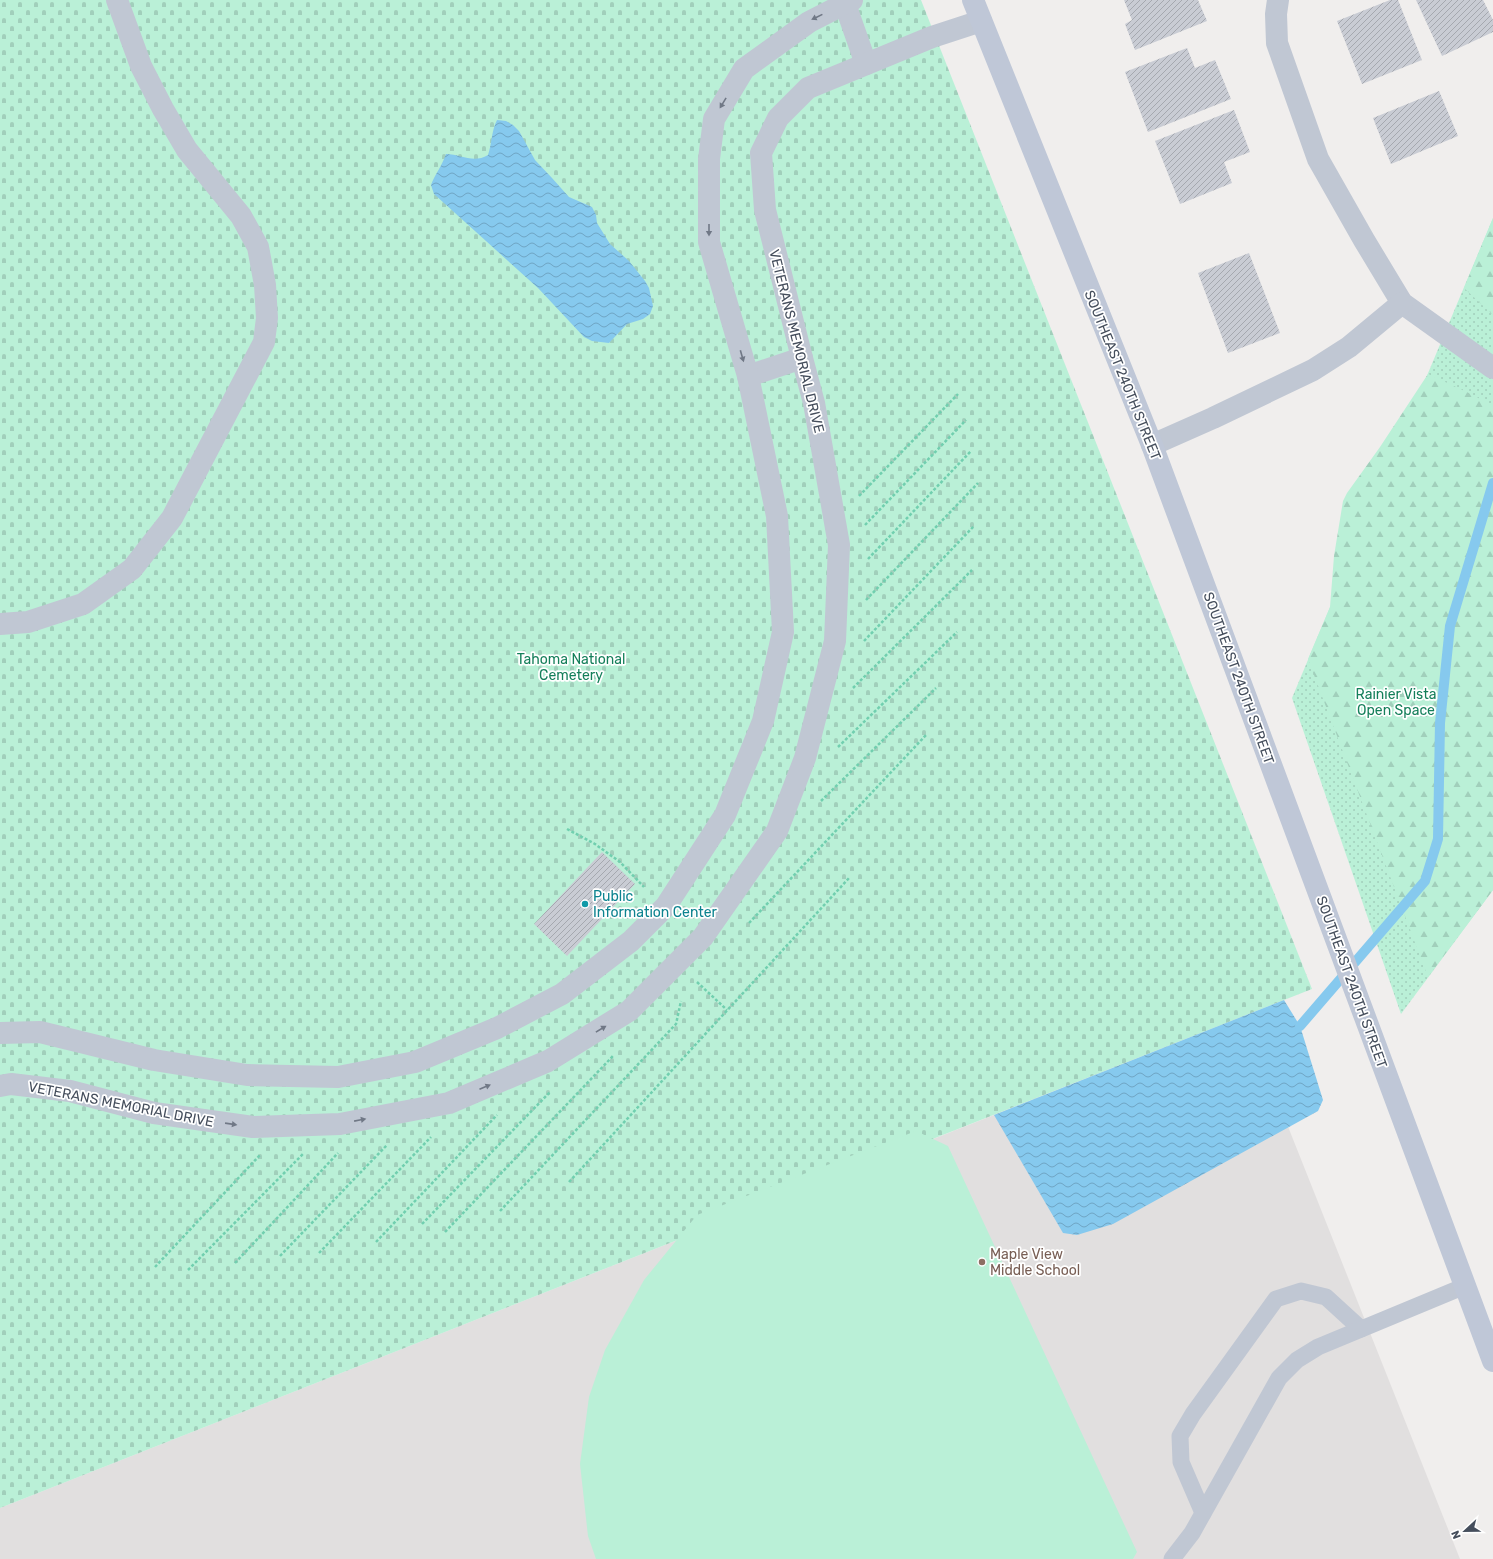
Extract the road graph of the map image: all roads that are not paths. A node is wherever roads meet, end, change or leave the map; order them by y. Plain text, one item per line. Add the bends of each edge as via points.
1 (117, 0) edge
2 (973, 0) edge
3 (1278, 0) edge
4 (849, 2) edge
5 (981, 21) junction
6 (866, 64) junction
7 (1402, 303) junction
8 (802, 358) junction
9 (1493, 368) edge
10 (748, 376) junction
11 (1152, 445) junction
12 (0, 624) edge
13 (0, 1033) edge
14 (0, 1086) edge
15 (1465, 1286) junction
16 (1361, 1329) junction
17 (1493, 1361) edge
18 (1203, 1513) junction
19 (1172, 1559) edge

1 - 12 street via 141,66 163,109 187,150 241,216 258,247 265,285 267,318 264,342 172,518 132,569 83,604 28,622
2 - 5 main road, SOUTHEAST 240TH STREET
3 - 7 street via 1277,43 1318,159
4 - 6 street
4 -> 10 street via 809,22 744,69 714,119 709,159 709,242
5 - 6 street, VETERANS MEMORIAL DRIVE
5 - 11 main road, SOUTHEAST 240TH STREET
6 - 8 street, VETERANS MEMORIAL DRIVE via 808,88 778,118 761,153 765,210
7 - 9 street
7 - 11 street via 1349,347 1313,370
8 - 10 street
14 -> 8 street, VETERANS MEMORIAL DRIVE via 10,1084 70,1091 154,1113 253,1127 332,1124 448,1103 548,1061 629,1011 703,937 777,831 805,758 835,641 839,545 814,403
10 - 13 street via 777,516 783,632 763,720 725,815 666,906 631,942 562,994 497,1028 415,1062 338,1077 247,1075 154,1060 40,1032
11 - 15 main road, SOUTHEAST 240TH STREET
15 - 16 lane
15 - 17 main road, SOUTHEAST 240TH STREET
16 - 18 lane via 1312,1350 1297,1360 1279,1378
16 - 18 lane via 1326,1297 1302,1291 1276,1299 1180,1436 1181,1462
18 - 19 lane via 1192,1533

